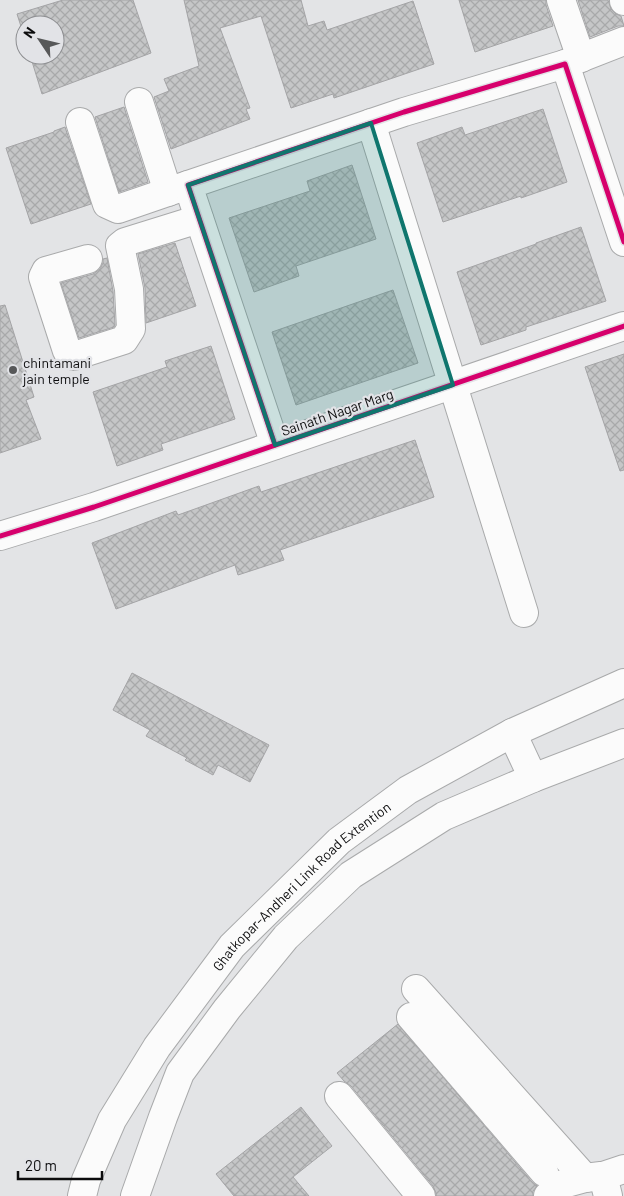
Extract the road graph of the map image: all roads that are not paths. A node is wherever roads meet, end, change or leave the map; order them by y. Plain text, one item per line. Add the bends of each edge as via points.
1 (561, 0) edge
2 (624, 41) edge
3 (573, 61) junction
4 (139, 102) dead end
5 (80, 122) dead end
6 (371, 123) junction
7 (178, 188) junction
8 (200, 219) junction
9 (624, 242) edge
10 (88, 259) dead end
11 (624, 326) edge
12 (453, 385) junction
13 (276, 445) junction
14 (0, 536) edge
15 (524, 613) dead end
16 (624, 683) edge
17 (512, 733) junction
18 (624, 743) edge
19 (533, 778) junction
20 (416, 989) dead end
21 (339, 1096) dead end
22 (505, 1107) junction
23 (605, 1180) edge
24 (546, 1184) edge
25 (82, 1196) edge
26 (136, 1196) edge
27 (421, 1196) edge

1 - 3 street
2 - 3 street
3 - 6 street
3 - 9 street
4 - 7 street
5 - 7 street via 107,204 118,209
6 - 7 street
6 - 12 street
7 - 8 street
8 - 10 street via 124,242 120,246 129,289 131,329 124,340 74,356 66,351 43,277 46,271
8 - 13 street
11 - 12 street, Sainath Nagar Marg
12 - 13 street, Sainath Nagar Marg
12 - 15 street
13 - 14 street, Sainath Nagar Marg
16 - 17 street, Ghatkopar-Andheri Link Road Extention
17 - 19 street
17 - 25 street, Ghatkopar-Andheri Link Road Extention via 408,790 339,841 232,946 157,1047 112,1120
18 - 19 street, Ghatkopar-Andheri Link Road Extention
19 - 26 street, Ghatkopar-Andheri Link Road Extention via 444,816 350,875 286,937 180,1073
20 - 22 street via 426,1023
21 - 27 street
22 - 23 street
22 - 24 street
23 - 24 street

